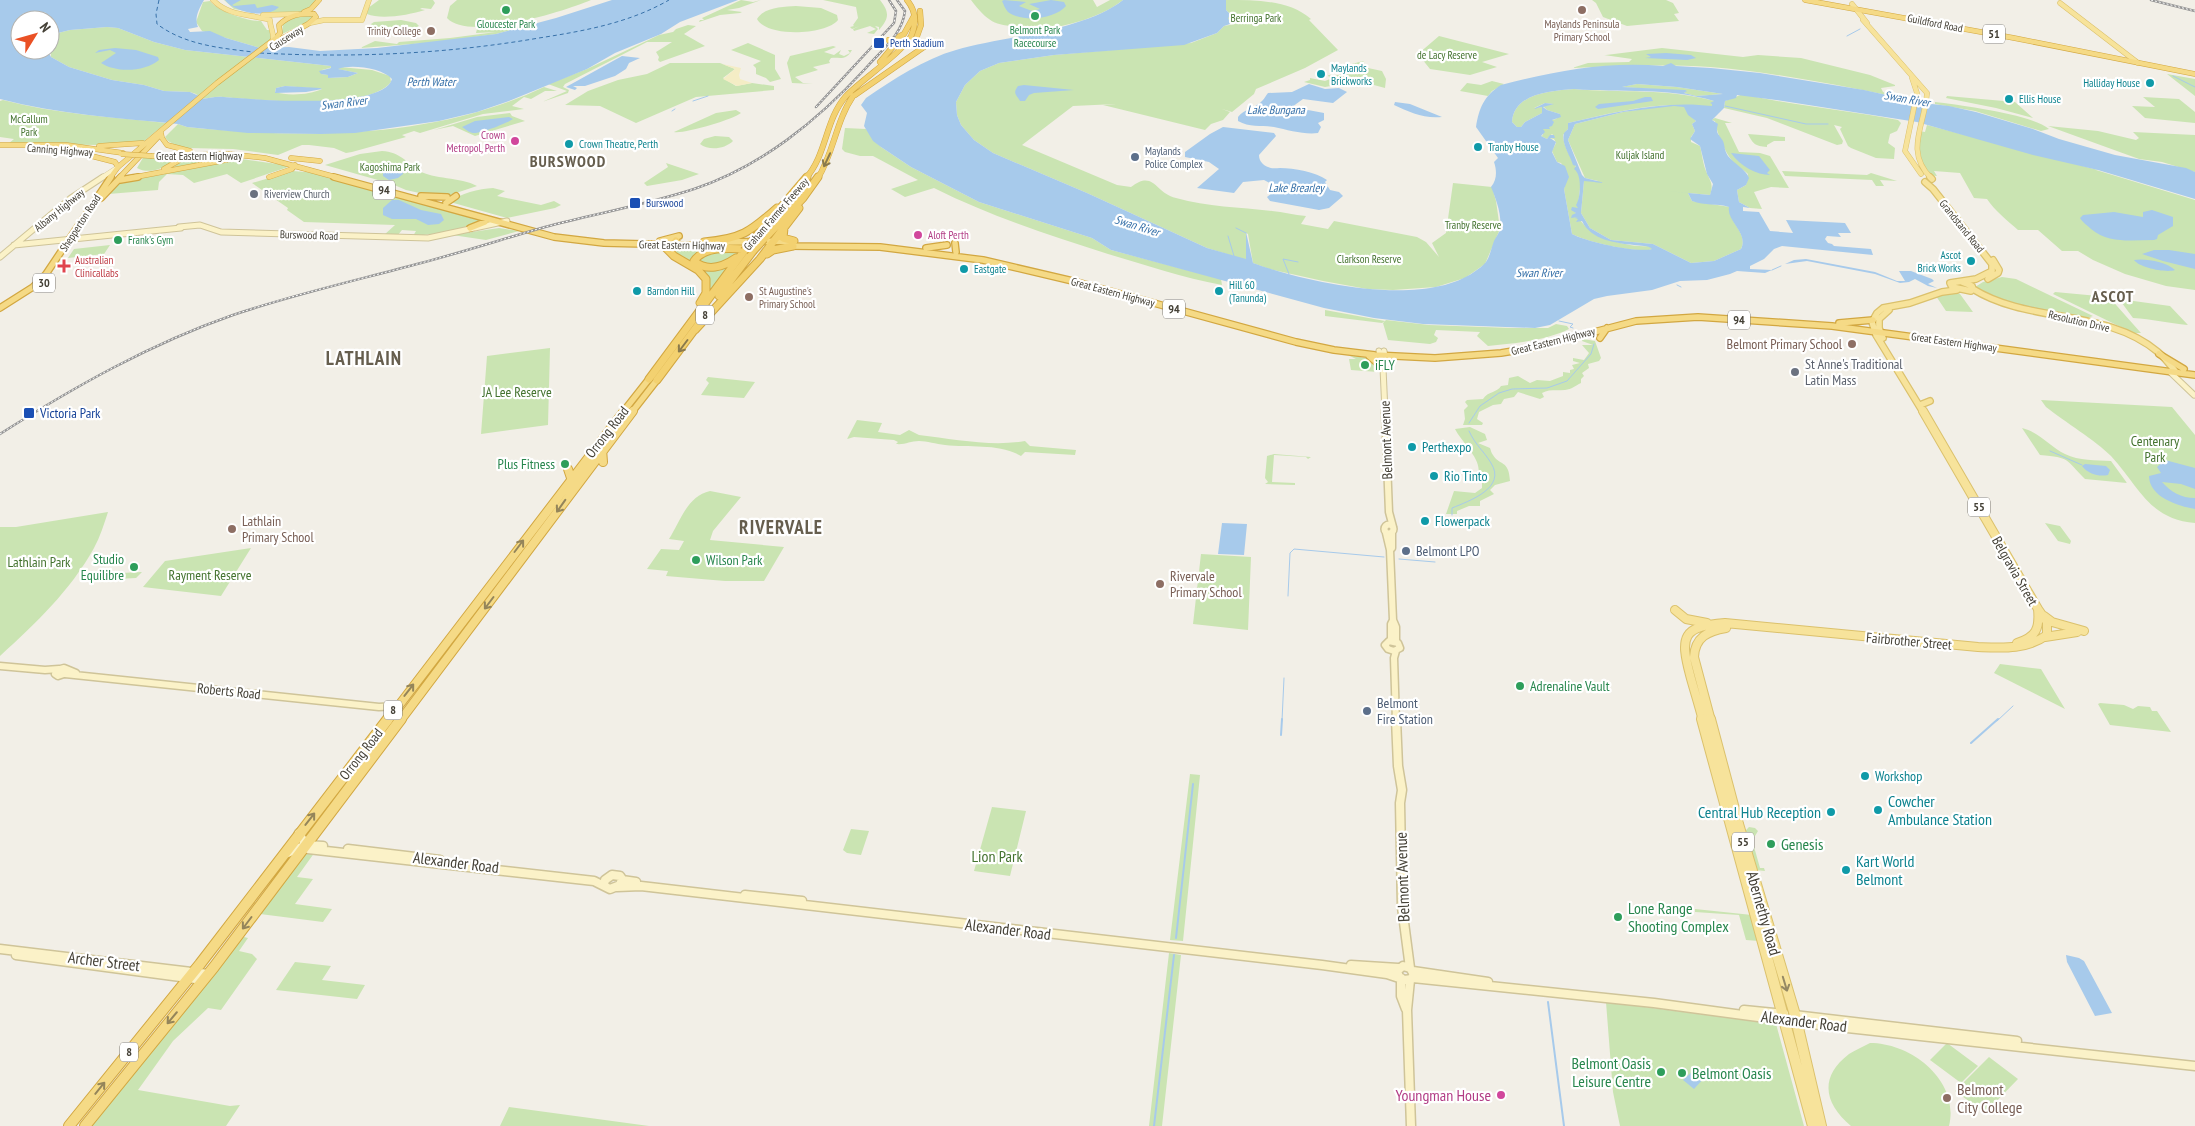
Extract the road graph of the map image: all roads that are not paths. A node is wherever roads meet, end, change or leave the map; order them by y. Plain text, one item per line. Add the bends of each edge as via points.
1 (213, 0) edge
2 (218, 0) edge
3 (321, 0) edge
4 (368, 0) edge
5 (907, 0) edge
6 (914, 0) edge
7 (1805, 0) edge
8 (1819, 2) junction
9 (2060, 2) edge
10 (1857, 10) edge
11 (232, 12) junction
12 (298, 14) junction
13 (314, 14) junction
14 (915, 14) junction
15 (1888, 14) junction
16 (258, 17) junction
17 (360, 19) junction
18 (310, 23) junction
19 (273, 40) junction
20 (931, 42) dead end
21 (268, 46) junction
22 (2099, 55) junction
23 (2134, 61) junction
24 (1901, 63) junction
25 (2195, 74) edge
26 (866, 77) junction
27 (855, 94) junction
28 (169, 125) junction
29 (161, 133) junction
30 (146, 142) junction
31 (42, 145) junction
32 (0, 146) edge
33 (52, 147) junction
34 (229, 153) junction
35 (122, 154) junction
36 (152, 155) junction
37 (161, 156) junction
38 (265, 158) junction
39 (291, 158) junction
40 (138, 160) junction
41 (218, 160) junction
42 (320, 161) dead end
43 (328, 161) dead end
44 (118, 167) junction
45 (294, 168) junction
46 (321, 170) junction
47 (113, 173) junction
48 (269, 177) dead end
49 (119, 178) junction
50 (1924, 180) junction
51 (1933, 181) junction
52 (814, 182) junction
53 (456, 196) dead end
54 (793, 196) junction
55 (447, 200) junction
56 (484, 218) junction
57 (502, 222) junction
58 (179, 227) junction
59 (784, 227) junction
60 (204, 228) junction
61 (470, 228) junction
62 (423, 238) junction
63 (73, 239) junction
64 (764, 239) joint
65 (676, 241) junction
66 (704, 242) junction
67 (660, 243) junction
68 (955, 243) dead end
69 (771, 244) junction
70 (793, 244) junction
71 (16, 245) junction
72 (947, 245) dead end
73 (926, 248) junction
74 (755, 249) junction
75 (670, 252) junction
76 (743, 252) junction
77 (956, 252) junction
78 (0, 257) edge
79 (760, 259) junction
80 (1962, 282) junction
81 (1950, 286) junction
82 (1973, 287) junction
83 (1958, 290) junction
84 (1966, 291) junction
85 (1942, 292) junction
86 (1892, 307) junction
87 (0, 309) edge
88 (1608, 327) junction
89 (1876, 328) junction
90 (695, 330) junction
91 (1590, 333) junction
92 (683, 334) junction
93 (1568, 335) junction
94 (1600, 338) dead end
95 (1382, 354) junction
96 (2159, 354) junction
97 (1368, 355) junction
98 (1384, 368) junction
99 (2184, 369) junction
100 (2171, 370) junction
101 (2195, 374) edge
102 (649, 379) joint
103 (2182, 379) junction
104 (657, 380) joint
105 (2194, 396) edge
106 (1930, 401) dead end
107 (1920, 405) junction
108 (602, 449) junction
109 (603, 462) dead end
110 (1675, 610) dead end
111 (2040, 612) junction
112 (1717, 624) junction
113 (1738, 626) junction
114 (2045, 637) junction
115 (1393, 642) junction
116 (1696, 643) joint
117 (1995, 647) junction
118 (1393, 650) junction
119 (1684, 650) joint
120 (0, 666) edge
121 (415, 700) junction
122 (395, 708) junction
123 (299, 833) junction
124 (305, 845) junction
125 (280, 858) junction
126 (606, 881) junction
127 (620, 884) junction
128 (0, 949) edge
129 (0, 953) edge
130 (1405, 973) junction
131 (191, 975) junction
132 (206, 977) junction
133 (1790, 1018) junction
134 (2195, 1062) edge
135 (2195, 1066) edge
136 (69, 1126) edge
137 (85, 1126) edge
138 (1411, 1126) edge
139 (1813, 1126) edge
140 (1821, 1126) edge

1 - 11 main road
2 - 12 main road via 228,7 250,13
3 - 12 highway
3 - 13 highway
4 - 17 main road
5 - 14 highway
6 - 27 highway, Graham Farmer Freeway / 8 via 922,17 922,28 916,39
7 - 8 highway, Guildford Road / 51
8 - 10 highway, Guildford Road / 51
8 - 10 highway, Guildford Road / 51
9 - 23 main road
10 - 15 highway, Guildford Road / 51
10 - 15 highway, Guildford Road / 51
10 - 24 main road
11 - 16 main road
11 - 16 main road
12 - 13 highway, Causeway
12 - 19 highway, Causeway via 280,23 279,36
13 - 17 main road
13 - 18 highway, Causeway via 316,18
14 - 26 highway via 901,41 891,42
14 - 26 highway, Graham Farmer Freeway / 8 via 915,29 909,40
15 - 22 highway, Guildford Road / 51
16 - 19 main road via 271,21
17 - 18 main road
18 - 21 highway, Causeway
19 - 21 highway, Causeway
20 - 27 highway
21 - 28 highway, Causeway
22 - 23 highway, Guildford Road / 51
22 - 23 highway, Guildford Road / 51
23 - 25 highway, Guildford Road / 51
24 - 50 main road, Grandstand Road via 1915,84 1916,97 1905,151
24 - 51 main road, Grandstand Road via 1928,95 1916,157
26 - 54 highway, Graham Farmer Freeway / 8 via 833,114 817,164
27 -> 52 highway, Graham Farmer Freeway / 8 via 839,119 831,152
28 - 29 highway, Causeway
28 - 30 highway, Causeway
29 - 34 highway via 164,143 179,150
29 - 40 highway, Causeway
30 - 31 highway via 114,146
30 - 44 highway, Causeway
31 - 32 highway, Canning Highway
31 - 35 highway, Canning Highway via 78,146
32 - 33 highway, Canning Highway
33 - 35 highway, Canning Highway
33 - 44 highway via 110,160
34 - 36 highway, Great Eastern Highway
34 - 37 highway, Great Eastern Highway / 94
34 - 38 highway, Great Eastern Highway / 94
34 - 39 highway, Great Eastern Highway / 94
34 - 41 highway
35 - 36 highway, Great Eastern Highway, bridge
36 - 37 highway, Great Eastern Highway
37 - 40 highway via 174,157 178,161 167,168 144,172 135,168
38 - 41 highway
38 - 45 highway, Great Eastern Highway / 94
39 - 42 highway
39 - 46 highway, Great Eastern Highway / 94
40 - 49 highway, Causeway
41 - 49 highway via 167,172
43 - 46 highway via 321,165
44 - 47 highway, Causeway
44 - 71 main road, Albany Highway via 68,201
45 - 46 highway, Great Eastern Highway
45 - 48 highway
46 - 55 highway, Great Eastern Highway / 94
46 - 56 highway, Great Eastern Highway / 94
47 - 49 highway
47 - 63 highway, Shepperton Road / 30
49 - 63 highway, Shepperton Road / 30
50 - 51 main road
50 - 80 main road, Grandstand Road via 1992,264 1988,275
51 - 82 main road, Grandstand Road via 1998,266 1996,274
52 - 59 highway via 814,187
52 - 64 highway, Graham Farmer Freeway / 8
53 - 55 highway
54 - 66 highway via 744,236
54 - 76 highway, Graham Farmer Freeway / 8, bridge
55 - 57 highway, Great Eastern Highway / 94
56 - 57 highway, Great Eastern Highway / 94
56 - 61 highway via 485,222
57 - 61 main road, Burswood Road
57 - 62 main road, Burswood Road via 441,237
57 - 67 highway, Great Eastern Highway / 94 via 570,240
58 - 60 main road
58 - 60 main road, Burswood Road via 197,225
58 - 63 main road
59 - 69 highway
59 - 70 highway via 783,238
60 - 62 main road, Burswood Road via 229,232
61 - 62 main road, Burswood Road
63 - 71 main road
63 - 87 highway, Shepperton Road / 30 via 38,284
64 - 74 highway, Graham Farmer Freeway / 8, bridge
65 - 66 highway, Great Eastern Highway / 94
65 - 67 highway, Great Eastern Highway / 94
65 - 67 highway
65 - 74 highway, Great Eastern Highway / 94
65 - 75 highway
66 - 69 highway, Great Eastern Highway / 94
67 - 75 highway
68 - 77 highway
69 - 70 highway, Great Eastern Highway / 94
69 - 74 highway, Great Eastern Highway / 94
69 - 79 highway
70 - 73 highway, Great Eastern Highway / 94 via 862,243
70 - 79 highway via 773,250
70 - 97 highway, Great Eastern Highway / 94 via 880,247 994,262 1302,344
71 - 78 main road, Albany Highway
72 - 73 highway
73 - 77 highway, Great Eastern Highway / 94
74 - 76 highway via 708,251 698,255 694,261 700,266 719,266 729,264
74 - 90 highway, Graham Farmer Freeway / 8
75 - 92 highway via 703,273 708,281 707,291
76 - 92 highway, Graham Farmer Freeway / 8
77 - 95 highway, Great Eastern Highway / 94 via 1049,271 1306,340
79 - 90 highway
80 - 81 main road via 1951,282
80 - 82 main road, Resolution Drive
81 - 83 main road
81 - 85 main road
82 - 84 main road
82 - 96 main road, Resolution Drive via 1986,297 2007,305 2112,329 2142,342
83 - 84 main road
83 - 85 main road
84 - 100 main road, Resolution Drive via 2006,306 2113,332 2141,346
85 - 86 main road
86 - 89 main road via 1879,319
86 - 89 main road via 1879,310
88 - 89 highway, Great Eastern Highway / 94 via 1656,318 1698,317
88 - 91 highway, Great Eastern Highway / 94
88 - 94 highway
89 - 93 highway, Great Eastern Highway / 94 via 1672,313 1621,319
89 - 100 highway, Great Eastern Highway / 94
89 - 107 main road, Belgravia Street / 55
90 -> 104 highway, Graham Farmer Freeway / 8
91 - 93 highway
91 - 95 highway, Great Eastern Highway / 94 via 1501,353 1435,358
92 - 102 highway, Graham Farmer Freeway / 8
93 - 95 highway, Great Eastern Highway / 94 via 1488,350
95 - 97 highway, Great Eastern Highway / 94
95 - 98 main road, Belmont Avenue
96 - 99 highway
96 - 100 main road, Resolution Drive
97 - 98 highway
98 - 115 main road, Belmont Avenue via 1393,620 1396,627
99 - 100 highway, Great Eastern Highway / 94
99 - 101 highway, Great Eastern Highway / 94
100 - 101 highway, Great Eastern Highway / 94
100 - 103 main road
100 - 105 main road
101 - 103 highway
122 -> 102 highway, Orrong Road / 8 via 570,474
103 - 105 main road
104 - 108 highway, Orrong Road / 8
106 - 107 main road
107 - 111 main road, Belgravia Street / 55
108 - 109 highway
108 -> 121 highway, Orrong Road / 8
110 - 112 main road via 1686,620
111 - 114 main road, 55 via 2048,628
111 - 114 main road, Fairbrother Street via 2052,622 2085,632
111 - 117 main road, Belgravia Street / 55 via 2040,627 2034,636
112 - 113 main road, Fairbrother Street / 55
112 - 119 main road, Fairbrother Street / 55 via 1694,630 1685,640
113 - 116 main road, Fairbrother Street / 55 via 1710,631
113 - 117 main road, Fairbrother Street / 55
114 - 117 main road, Fairbrother Street / 55 via 2020,647
115 - 118 main road via 1400,647
115 - 118 main road via 1385,645
116 -> 133 main road, Abernethy Road / 55 via 1694,657 1698,673
118 - 130 main road, Belmont Avenue
119 - 133 main road, Abernethy Road / 55
120 - 122 main road, Roberts Road
121 - 122 main road
121 - 124 highway, Orrong Road / 8
123 -> 122 highway, Orrong Road / 8
123 - 124 main road
123 - 125 highway, Orrong Road / 8
124 - 125 main road
124 - 126 main road, Alexander Road via 308,849
124 -> 132 highway, Orrong Road / 8
125 - 131 highway, Orrong Road / 8
126 - 127 main road via 610,889
126 - 127 main road via 617,875
127 - 130 main road, Alexander Road
128 - 131 main road, Archer Street
129 - 131 main road, Archer Street
130 - 133 main road, Alexander Road
130 - 138 main road, Belmont Avenue
131 - 132 main road, Archer Street
136 -> 131 highway, Orrong Road / 8
132 -> 137 highway, Orrong Road / 8
133 - 134 main road, Alexander Road
133 - 135 main road, Alexander Road
133 - 139 main road, Abernethy Road / 55
133 - 140 main road, Abernethy Road / 55

